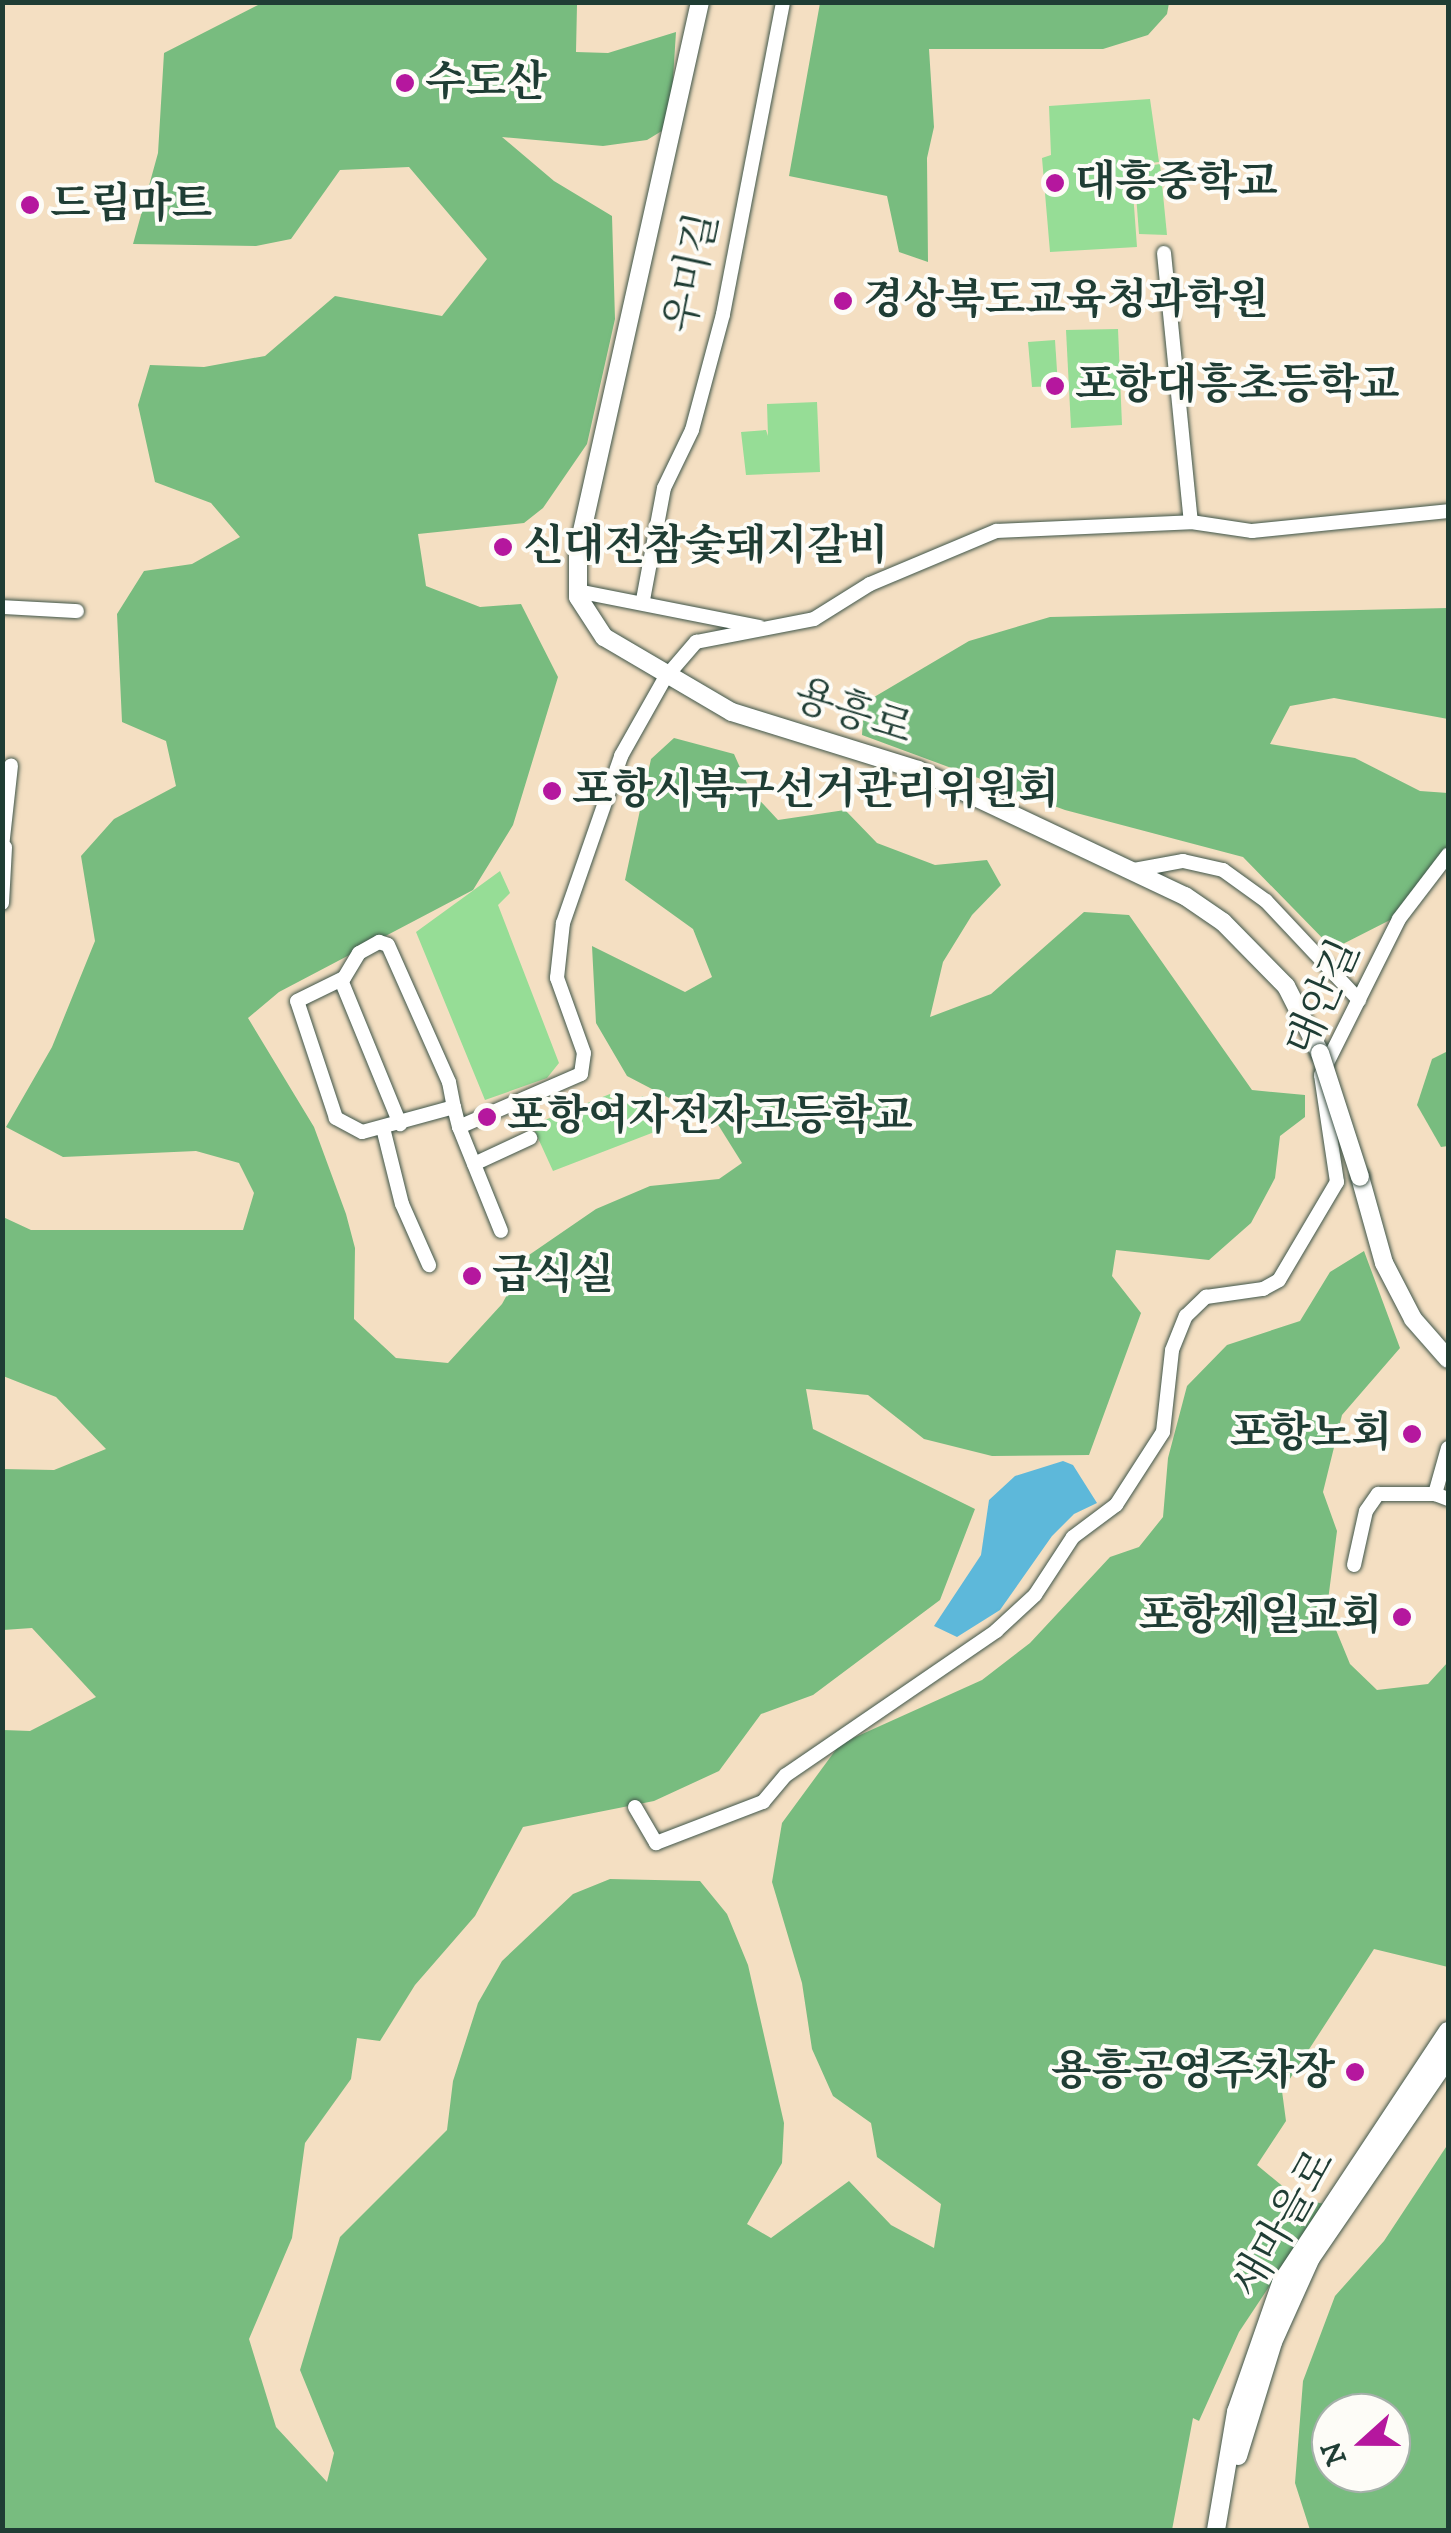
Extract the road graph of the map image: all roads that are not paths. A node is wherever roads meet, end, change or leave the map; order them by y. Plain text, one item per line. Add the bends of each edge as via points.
1 (700, 2) edge
2 (783, 2) edge
3 (1164, 253) dead end
4 (1448, 511) edge
5 (1192, 522) junction
6 (577, 590) junction
7 (642, 600) junction
8 (2, 607) edge
9 (77, 611) dead end
10 (764, 628) junction
11 (666, 678) junction
12 (11, 765) dead end
13 (6, 797) edge
14 (5, 822) edge
15 (4, 847) edge
16 (1448, 855) edge
17 (1134, 870) junction
18 (3, 872) edge
19 (3, 892) edge
20 (2, 902) edge
21 (341, 980) junction
22 (1359, 1000) junction
23 (454, 1107) junction
24 (400, 1124) junction
25 (459, 1127) junction
26 (383, 1128) junction
27 (530, 1138) dead end
28 (474, 1164) junction
29 (501, 1231) dead end
30 (429, 1265) dead end
31 (1448, 1359) edge
32 (1448, 1448) edge
33 (1442, 1496) edge
34 (1354, 1565) dead end
35 (635, 1807) dead end
36 (1448, 2031) edge
37 (1448, 2058) edge
38 (1216, 2530) edge
39 (1227, 2530) edge

1 - 6 main road via 578,549
2 - 7 street, 우미길 via 723,314 692,430 664,488
3 - 5 street
4 - 5 street via 1252,531
5 - 10 street via 996,531 870,584 814,619
6 - 7 street
6 - 11 main road, 용흥로 via 604,636
7 - 10 street
8 - 9 street
10 - 11 street via 696,642
11 - 17 main road, 용흥로 via 732,712 918,770
11 - 25 street via 621,756 563,923 558,978 584,1053 581,1074
12 - 13 street
13 - 14 street
14 - 15 street
15 - 18 street
16 - 22 street, 대안길 via 1399,919
17 - 22 street via 1182,862 1223,870 1266,902
17 - 31 main road, 용흥로, bridge via 1223,922 1286,986 1320,1053 1384,1264 1413,1319
18 - 19 street
19 - 20 street
21 - 23 street via 359,953 379,942 388,945
21 - 24 street
21 - 26 street via 295,1008 336,1118 362,1132
22 - 35 street, 대안길 via 1321,1074 1337,1182 1279,1280 1264,1289 1206,1296 1186,1316 1172,1350 1164,1432 1116,1505 1073,1537 1034,1595 996,1630 786,1776 763,1802 656,1844
23 - 24 street
23 - 25 street
24 - 26 street
25 - 28 street
26 - 30 street via 402,1204
27 - 28 street
28 - 29 street
32 - 33 street
33 - 34 street via 1378,1494 1366,1511
36 - 38 main road, 새마을로 via 1282,2282 1236,2412
37 - 39 main road, 새마을로 via 1321,2242 1294,2295 1250,2410

